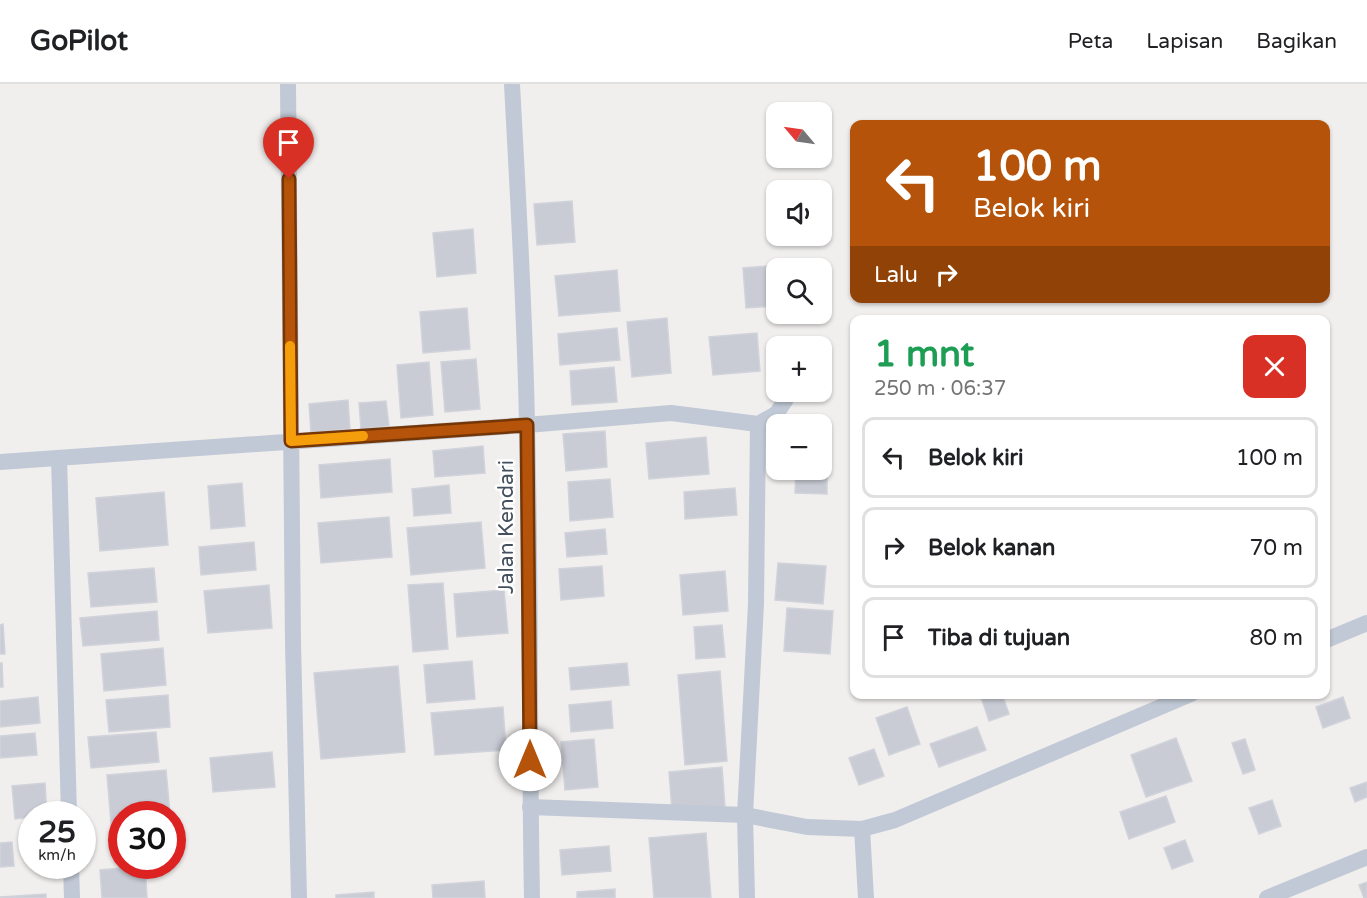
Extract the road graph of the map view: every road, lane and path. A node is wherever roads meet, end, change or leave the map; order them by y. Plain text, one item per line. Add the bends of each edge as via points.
1 (288, 84) edge
2 (512, 84) edge
3 (784, 402) edge
4 (758, 423) junction
5 (527, 425) junction
6 (291, 441) junction
7 (59, 458) junction
8 (0, 462) edge
9 (1367, 624) edge
10 (1330, 638) edge
11 (1179, 699) edge
12 (69, 801) edge
13 (530, 807) junction
14 (745, 815) junction
15 (861, 829) junction
16 (1367, 857) edge
17 (71, 879) edge
18 (72, 898) edge
19 (299, 898) edge
20 (532, 898) edge
21 (747, 898) edge
22 (866, 898) edge
23 (1267, 898) edge

1 - 6 street
2 - 5 street, Jalan Kendari
3 - 4 street via 776,414
4 - 5 street via 671,413
4 - 14 street via 756,604
5 - 6 street
5 - 13 street, Jalan Kendari
6 - 7 street
6 - 19 street
7 - 8 street
7 - 12 street
9 - 10 street
11 - 15 street via 906,816
13 - 14 street
13 - 20 street, Jalan Kendari
14 - 15 street via 807,826
14 - 21 street
15 - 22 street
16 - 23 street
17 - 18 street

